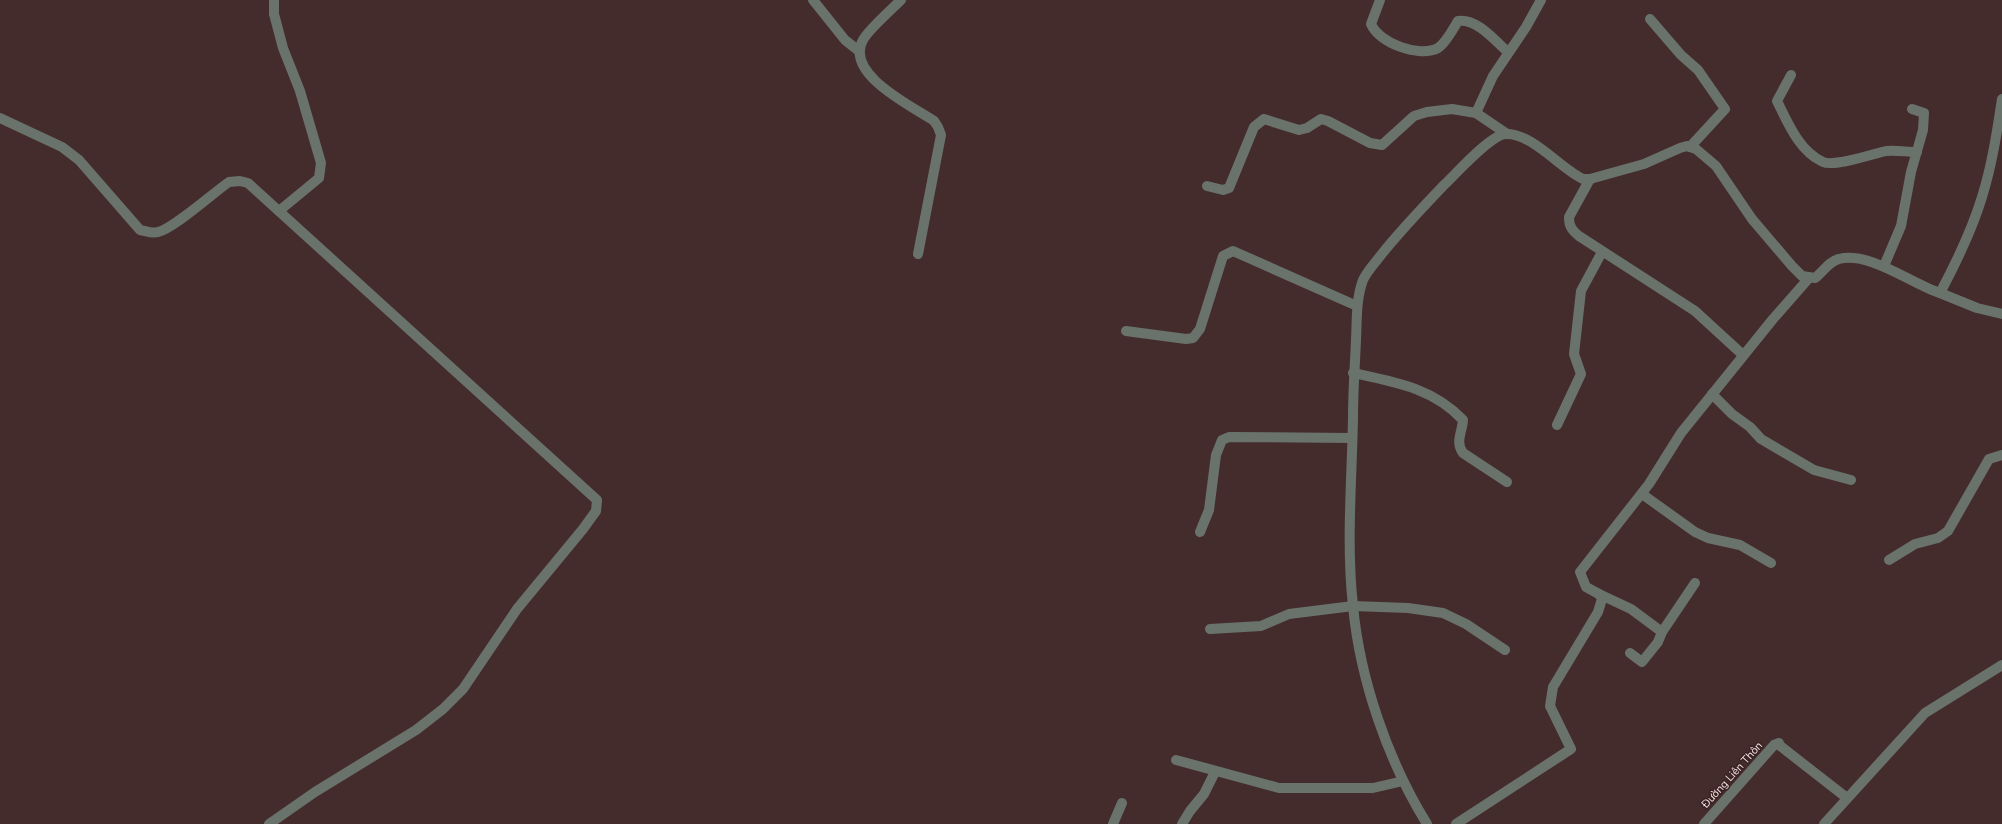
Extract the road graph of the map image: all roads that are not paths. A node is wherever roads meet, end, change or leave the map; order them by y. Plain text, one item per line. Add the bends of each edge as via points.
1 (274, 0) edge
2 (813, 0) edge
3 (901, 0) edge
4 (1380, 0) edge
5 (1541, 0) edge
6 (1650, 19) dead end
7 (859, 52) junction
8 (1508, 52) junction
9 (1791, 75) dead end
10 (2002, 98) edge
11 (1912, 108) dead end
12 (1476, 113) junction
13 (0, 118) edge
14 (2000, 129) edge
15 (1507, 134) junction
16 (1690, 147) junction
17 (1917, 152) junction
18 (1590, 179) junction
19 (1207, 186) dead end
20 (279, 211) junction
21 (1602, 252) junction
22 (918, 254) dead end
23 (1884, 266) junction
24 (1809, 278) junction
25 (1940, 293) junction
26 (1357, 306) junction
27 (2002, 314) edge
28 (1126, 331) dead end
29 (1743, 355) junction
30 (1354, 373) junction
31 (1712, 394) junction
32 (1557, 425) dead end
33 (1352, 438) junction
34 (2002, 455) edge
35 (1851, 480) dead end
36 (1507, 482) dead end
37 (1642, 494) junction
38 (1200, 532) dead end
39 (1889, 560) dead end
40 (1771, 563) dead end
41 (1695, 584) dead end
42 (1599, 594) junction
43 (1353, 606) junction
44 (1210, 629) dead end
45 (1662, 632) junction
46 (1505, 650) dead end
47 (1630, 653) dead end
48 (2002, 665) edge
49 (1176, 760) dead end
50 (1215, 772) junction
51 (1403, 781) junction
52 (1847, 798) junction
53 (1122, 803) dead end
54 (269, 824) edge
55 (1113, 824) edge
56 (1182, 824) edge
57 (1427, 824) edge
58 (1456, 824) edge
59 (1704, 824) edge
60 (1824, 824) edge

1 - 20 street via 274,14 283,48 300,91 322,163 319,178
2 - 7 street via 845,40
3 - 7 street via 863,40
4 - 8 street via 1371,24 1374,31 1387,41 1427,52 1439,47 1458,21 1463,20 1475,24
5 - 8 street
6 - 16 street via 1681,55 1698,70 1725,108
7 - 22 street via 867,74 934,121 941,135
8 - 12 street via 1493,76
9 - 17 street via 1778,101 1788,125 1805,150 1824,162 1851,160 1888,151
10 - 14 street
11 - 17 street via 1924,112 1923,130
12 - 15 street
12 - 19 street via 1452,109 1414,116 1382,145 1370,143 1321,119 1299,130 1264,119 1254,127 1229,188 1223,190
13 - 20 street via 62,147 140,230 150,233 171,227 228,182 248,183
14 - 25 street via 1982,198 1960,253
15 - 18 street via 1517,136 1547,152 1578,177
15 - 26 street via 1498,135 1482,148 1419,210 1364,277
16 - 18 street via 1680,148 1644,164
16 - 24 street via 1705,155 1716,166 1765,235 1802,276
17 - 23 street via 1901,226
18 - 21 street via 1569,217 1569,224 1571,230
20 - 54 street via 597,500 596,511 583,529 517,610 463,688 443,710
21 - 29 street via 1694,310
21 - 32 street via 1581,291 1574,354 1581,374
23 - 24 street via 1847,258 1838,259 1830,263 1815,278
23 - 25 street
24 - 29 street via 1772,318
25 - 27 street via 1977,308
26 - 28 street via 1233,251 1222,256 1200,329 1193,338
26 - 30 street
29 - 31 street
30 - 33 street
30 - 36 street via 1402,384 1433,396 1463,420 1458,441 1463,453
31 - 35 street via 1761,439 1814,470
31 - 37 street via 1680,432
33 - 38 street via 1229,437 1222,440 1216,455 1209,510
33 - 43 street via 1350,546
34 - 39 street via 1989,459 1948,531 1938,538 1915,544
37 - 40 street via 1695,532 1708,538 1740,545
37 - 42 street via 1580,572 1586,588
41 - 45 street
42 - 45 street via 1631,609
42 - 58 street via 1602,599 1598,612 1553,687 1550,706 1571,749
43 - 44 street via 1289,614 1261,626
43 - 46 street via 1408,608 1443,613 1466,624
43 - 51 street via 1369,689
45 - 47 street via 1658,642 1642,662
48 - 52 street via 1925,713
49 - 50 street
50 - 51 street via 1279,788 1373,788
50 - 56 street via 1204,794
51 - 57 street
52 - 59 street, Đường Liên Thôn via 1779,745 1779,742
52 - 60 street
53 - 55 street

